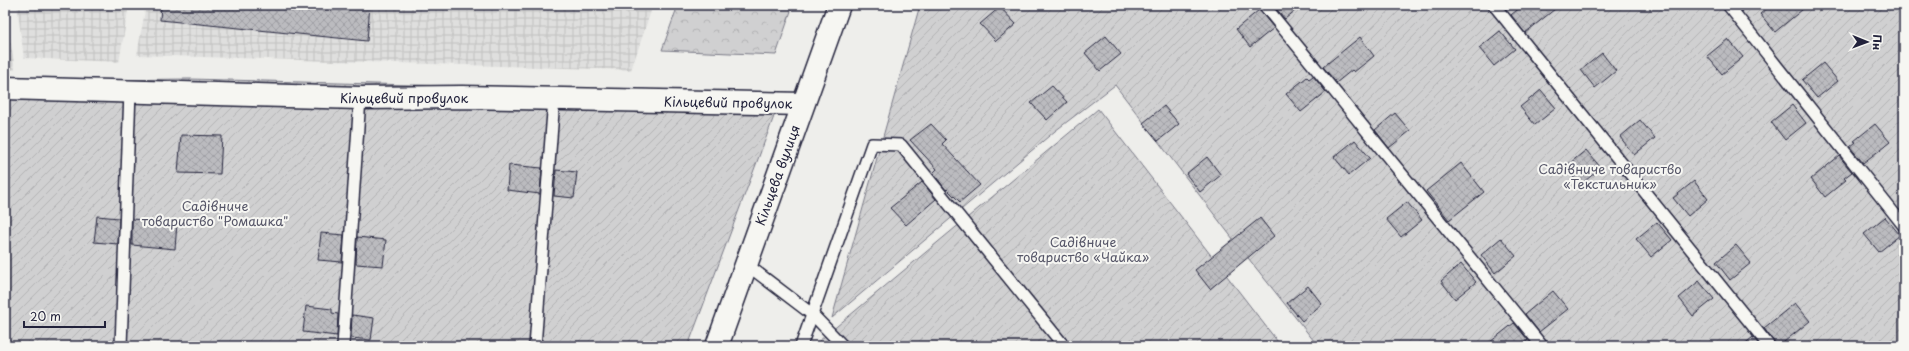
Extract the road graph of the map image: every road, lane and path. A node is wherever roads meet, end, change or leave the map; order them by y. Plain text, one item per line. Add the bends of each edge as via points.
1 (839, 5) edge
2 (1264, 5) edge
3 (1494, 5) edge
4 (1728, 5) edge
5 (5, 88) edge
6 (130, 91) junction
7 (360, 98) junction
8 (554, 99) junction
9 (803, 104) junction
10 (1904, 226) edge
11 (746, 264) junction
12 (813, 315) junction
13 (121, 346) edge
14 (343, 346) edge
15 (535, 346) edge
16 (717, 346) edge
17 (801, 346) edge
18 (843, 346) edge
19 (1064, 346) edge
20 (1542, 346) edge
21 (1769, 346) edge

1 - 9 street, Кільцева вулиця
2 - 20 lane
3 - 21 lane
4 - 10 lane
5 - 6 street, Кільцевий провулок
6 - 7 street, Кільцевий провулок
6 - 13 lane
7 - 8 street, Кільцевий провулок
7 - 14 lane
8 - 9 street, Кільцевий провулок
8 - 15 lane
9 - 11 street, Кільцева вулиця
11 - 12 lane
11 - 16 street, Кільцева вулиця
12 - 17 lane
12 - 18 lane
12 - 19 lane via 872,144 901,145

